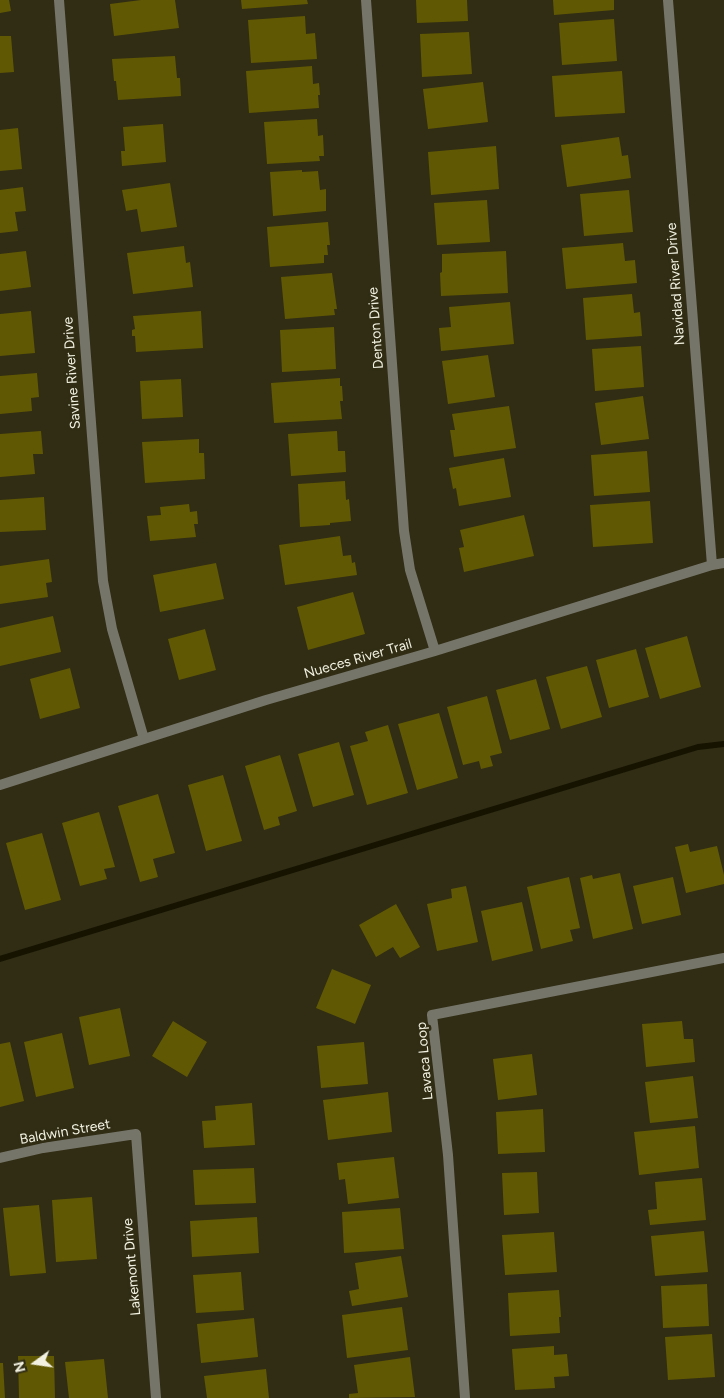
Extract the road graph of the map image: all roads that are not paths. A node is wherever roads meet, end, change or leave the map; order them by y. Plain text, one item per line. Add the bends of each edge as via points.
1 (58, 0) edge
2 (366, 0) edge
3 (668, 0) edge
4 (724, 563) edge
5 (712, 565) junction
6 (435, 651) junction
7 (144, 739) junction
8 (0, 785) edge
9 (724, 958) edge
10 (136, 1134) joint
11 (0, 1158) edge
12 (156, 1398) edge
13 (465, 1398) edge

1 - 7 street, Savine River Drive via 103,581 112,630
2 - 6 street, Denton Drive via 404,531 410,570
3 - 5 street, Navidad River Drive
4 - 5 street, Nueces River Trail
5 - 6 street, Nueces River Trail
6 - 7 street, Nueces River Trail
7 - 8 street, Nueces River Trail
9 - 13 street, Lavaca Loop via 432,1015 448,1156
10 - 11 street, Baldwin Street
10 - 12 street, Lakemont Drive

